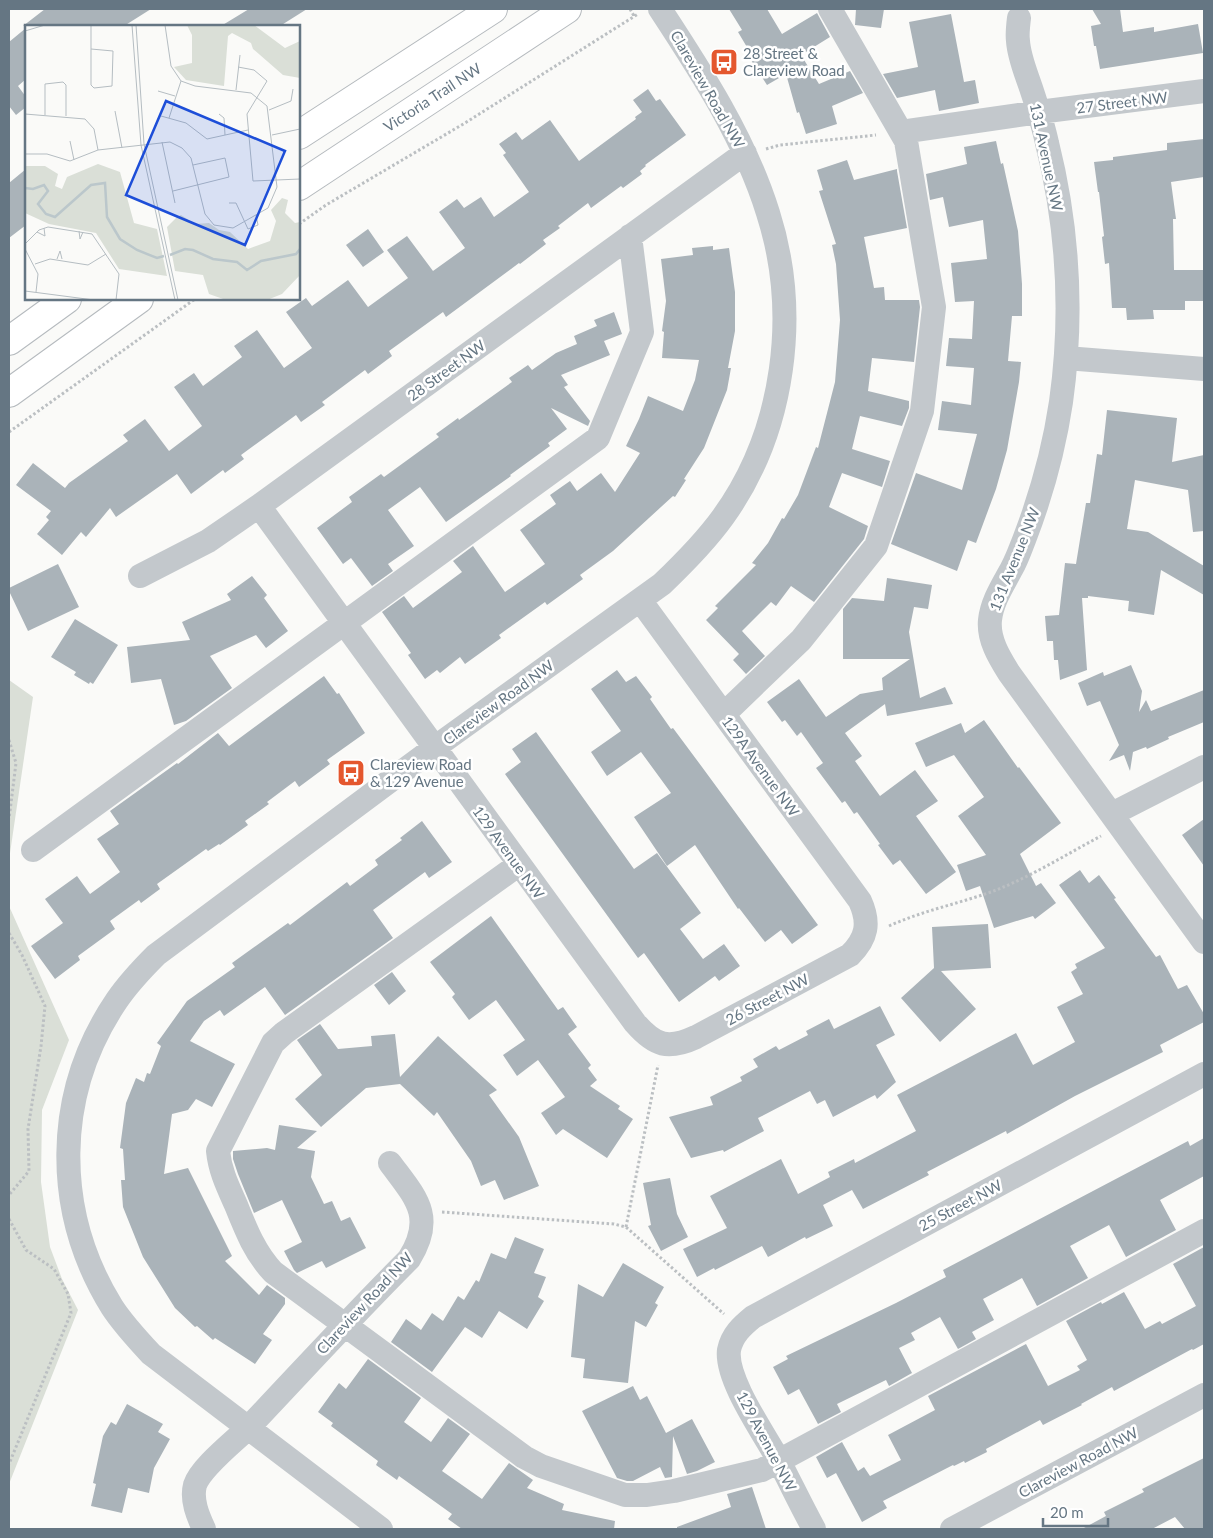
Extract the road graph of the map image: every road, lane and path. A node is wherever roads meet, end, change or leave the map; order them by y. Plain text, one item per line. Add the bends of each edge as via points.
1 (493, 9) edge
2 (567, 9) edge
3 (630, 9) edge
4 (830, 9) edge
5 (650, 11) edge
6 (634, 16) junction
7 (1019, 18) dead end
8 (1204, 91) edge
9 (1039, 112) junction
10 (902, 132) junction
11 (300, 134) edge
12 (745, 153) junction
13 (300, 185) edge
14 (300, 223) edge
15 (630, 236) junction
16 (66, 300) edge
17 (138, 300) edge
18 (194, 300) edge
19 (9, 341) edge
20 (1066, 358) junction
21 (1204, 369) edge
22 (9, 393) edge
23 (9, 432) edge
24 (259, 506) junction
25 (140, 576) dead end
26 (640, 600) junction
27 (344, 623) junction
28 (724, 714) junction
29 (9, 740) edge
30 (434, 748) junction
31 (1204, 767) edge
32 (9, 819) edge
33 (1117, 820) junction
34 (33, 850) dead end
35 (518, 865) junction
36 (9, 933) edge
37 (863, 937) junction
38 (1204, 942) edge
39 (662, 1044) junction
40 (1204, 1074) edge
41 (390, 1163) dead end
42 (9, 1196) edge
43 (421, 1211) junction
44 (9, 1219) edge
45 (626, 1227) junction
46 (1204, 1231) edge
47 (343, 1325) junction
48 (740, 1328) junction
49 (729, 1350) joint
50 (1204, 1395) edge
51 (247, 1429) junction
52 (779, 1462) junction
53 (9, 1464) edge
54 (378, 1528) edge
55 (204, 1529) edge
56 (814, 1529) edge
57 (952, 1529) edge

1 - 11 main road
2 - 13 main road, Victoria Trail NW
3 - 6 path
4 - 10 street
5 - 6 path
5 - 12 street, Clareview Road NW via 700,71
6 - 14 path
7 - 9 street, 131 Avenue NW via 1017,40 1020,57
8 - 9 street, 27 Street NW
9 - 10 street, 27 Street NW
9 - 20 street, 131 Avenue NW via 1054,172 1064,251 1068,297
10 - 12 path via 780,145
10 - 28 street via 934,307 922,411 876,546 801,640
12 - 15 street, 28 Street NW
12 - 26 street, Clareview Road NW via 768,213 782,275 784,339 775,402 754,461 724,515 684,563
15 - 24 street, 28 Street NW
15 - 27 street via 642,332 598,438
16 - 19 main road
17 - 22 main road
18 - 23 path
20 - 21 street
20 - 33 street, 131 Avenue NW via 1061,402 1043,484 1016,559 992,608 990,634 1009,672
24 - 25 street, 28 Street NW via 208,541
24 - 27 street, 129 Avenue NW
26 - 28 street, 129A Avenue NW
26 - 30 street, Clareview Road NW
27 - 30 street, 129 Avenue NW
27 - 34 street
28 - 37 street, 129A Avenue NW via 860,902 865,913
29 - 32 path via 16,763
30 - 35 street, 129 Avenue NW
30 - 51 street, Clareview Road NW via 156,955 117,1000 101,1025 78,1081 68,1140 68,1169 77,1228 98,1283 113,1308 150,1354
31 - 33 street
33 - 37 path via 1008,885 907,918
33 - 38 street, 131 Avenue NW
35 - 39 street, 129 Avenue NW via 634,1023
35 - 47 street via 273,1043 218,1151 220,1168 263,1261
36 - 42 path via 45,1006 28,1129 29,1171
37 - 39 street, 26 Street NW via 858,946 840,961 696,1037 680,1043
39 - 45 path
40 - 48 street, 25 Street NW via 753,1317
41 - 43 street
43 - 45 path
43 - 47 street, Clareview Road NW via 417,1246 409,1259
44 - 53 path via 26,1250 54,1269 68,1294 71,1314
45 - 48 path
46 - 52 street
47 - 51 street, Clareview Road NW
47 - 52 street via 524,1457 625,1495 674,1491 762,1470
48 - 49 street, 25 Street NW
49 - 52 street, 129 Avenue NW via 740,1391
50 - 57 street, Clareview Road NW
51 - 54 street, Clareview Road NW
51 - 55 street, Clareview Road NW via 206,1468 195,1485 194,1500
52 - 56 street, 129 Avenue NW

